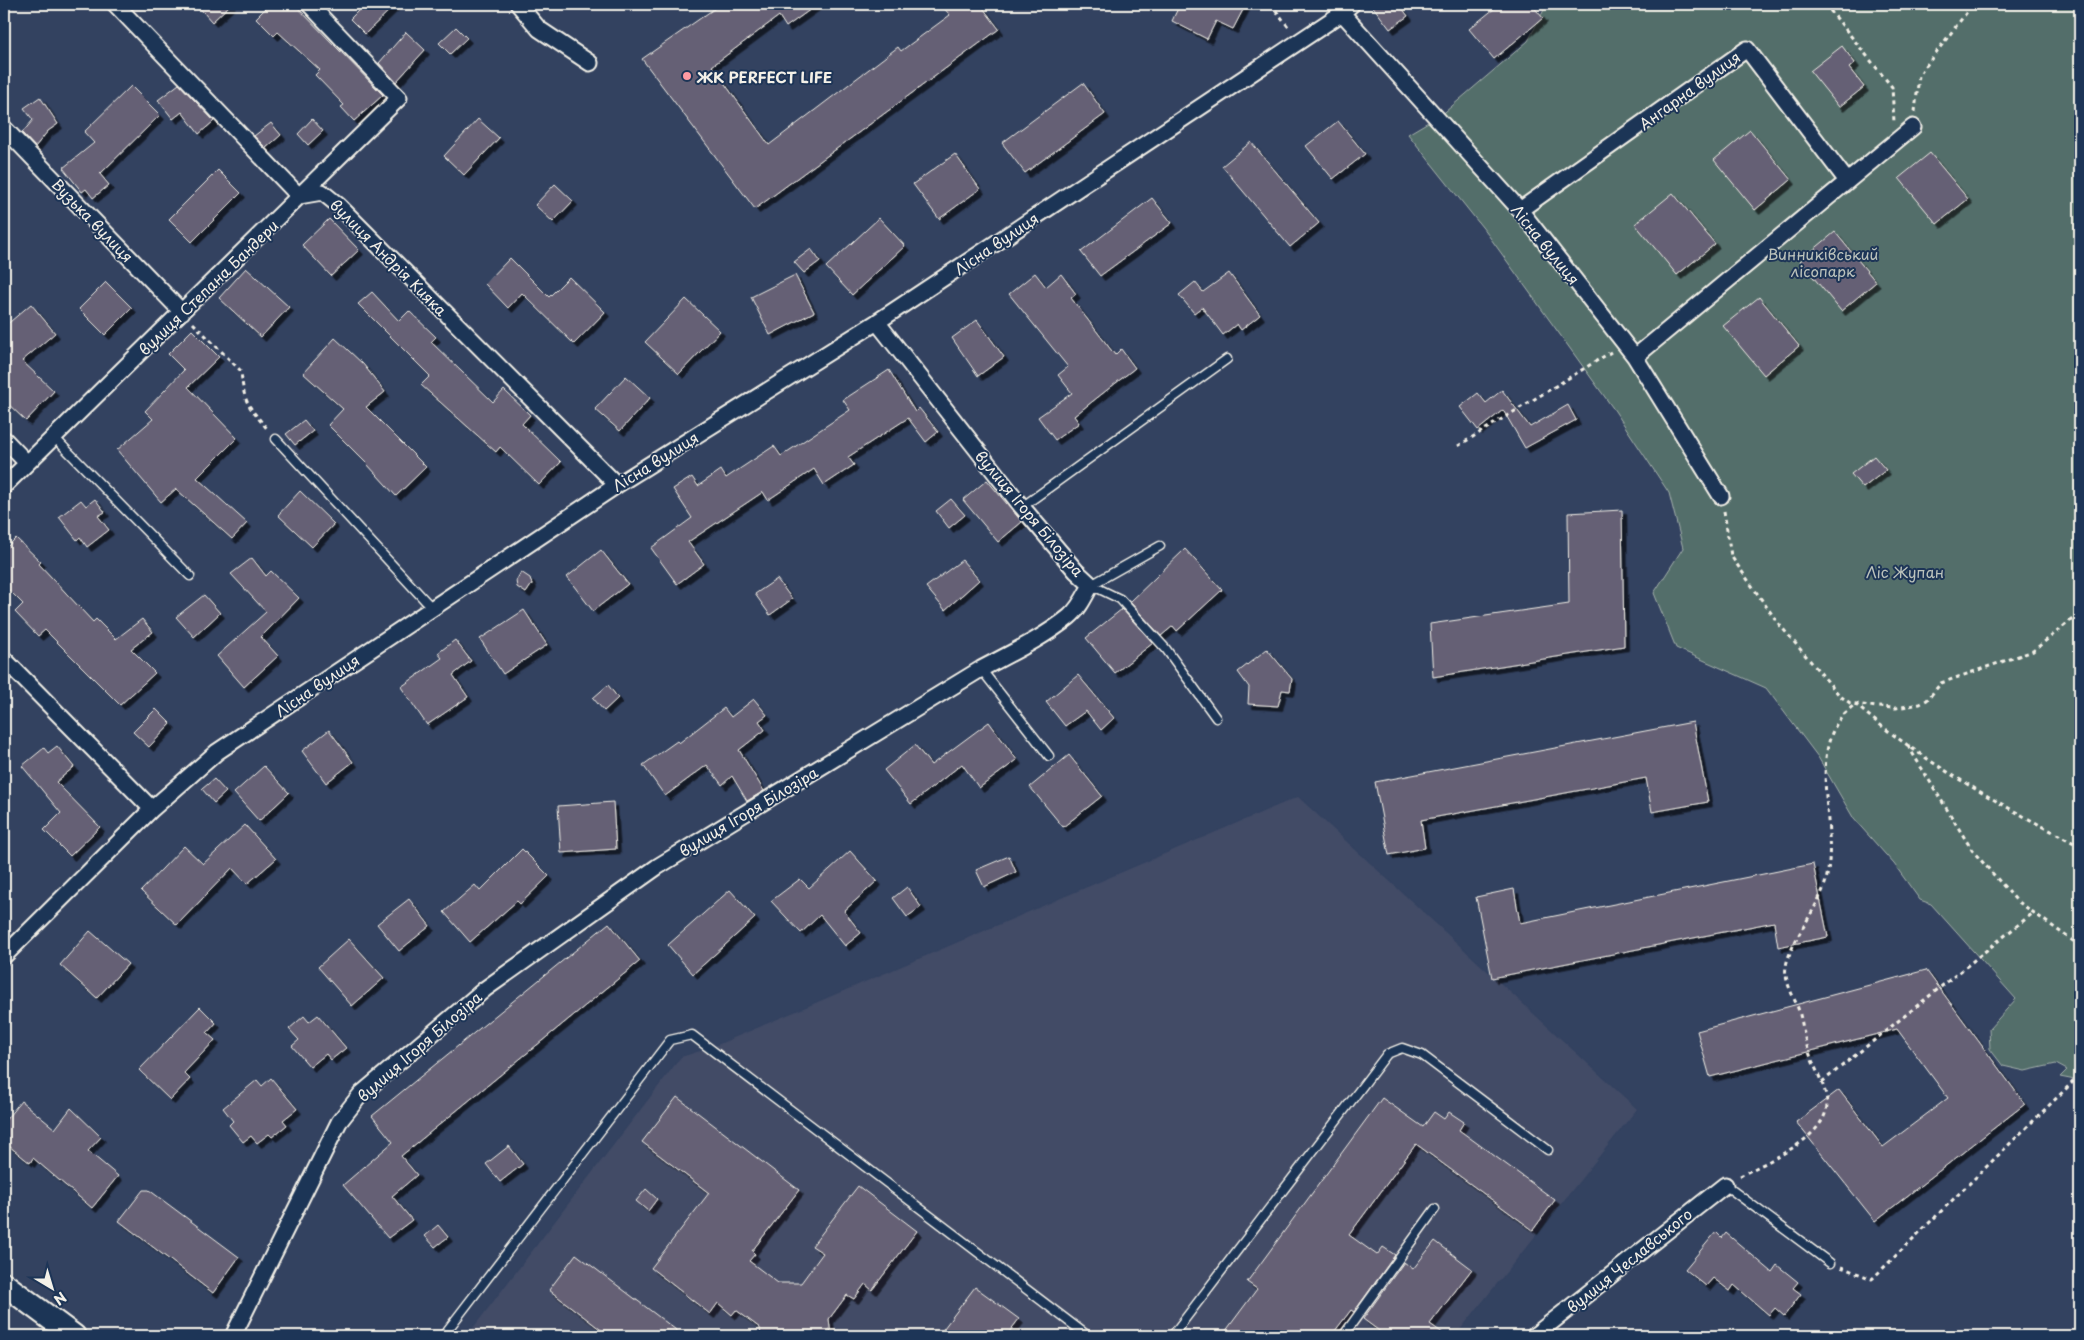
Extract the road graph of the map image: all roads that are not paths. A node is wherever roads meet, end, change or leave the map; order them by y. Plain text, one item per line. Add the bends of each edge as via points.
1 (115, 4) edge
2 (309, 4) edge
3 (518, 4) edge
4 (1347, 9) edge
5 (590, 63) dead end
6 (1913, 127) road end
7 (4, 128) edge
8 (1847, 182) junction
9 (299, 196) junction
10 (1520, 210) junction
11 (182, 312) junction
12 (877, 322) junction
13 (1635, 357) junction
14 (1226, 359) dead end
15 (54, 437) junction
16 (4, 439) edge
17 (276, 439) road end
18 (27, 464) junction
19 (617, 485) junction
20 (4, 486) edge
21 (1721, 496) road end
22 (1022, 507) junction
23 (1160, 546) dead end
24 (190, 576) dead end
25 (1091, 585) junction
26 (432, 608) junction
27 (4, 659) edge
28 (981, 668) junction
29 (1216, 718) dead end
30 (1049, 756) dead end
31 (152, 809) junction
32 (4, 956) edge
33 (1548, 1150) dead end
34 (1725, 1185) joint
35 (1435, 1209) dead end
36 (1830, 1263) road end
37 (4, 1284) edge
38 (74, 1336) edge
39 (233, 1336) edge
40 (443, 1336) edge
41 (1088, 1336) edge
42 (1172, 1336) edge
43 (1343, 1336) edge
44 (1534, 1336) edge

1 - 9 street
2 - 9 street, вулиця Степана Бандери via 399,98
3 - 5 street via 539,29
4 - 10 street, Лісна вулиця
4 - 12 street, Лісна вулиця
6 - 8 street
7 - 11 street, Вузька вулиця
8 - 10 street, Ангарна вулиця via 1747,49
8 - 13 street
9 - 11 street, вулиця Степана Бандери
9 - 19 street, вулиця Андрія Кияка via 322,192 338,205
10 - 13 street, Лісна вулиця
11 - 15 street, вулиця Степана Бандери
12 - 19 street, Лісна вулиця
12 - 22 street, вулиця Ігоря Білозіра
13 - 21 street, Лісна вулиця
14 - 22 lane
15 - 18 street, вулиця Степана Бандери
15 - 24 lane
16 - 18 street
17 - 26 lane
18 - 20 street, вулиця Степана Бандери
19 - 26 street, Лісна вулиця
22 - 25 street, вулиця Ігоря Білозіра
23 - 25 lane
25 - 28 street, вулиця Ігоря Білозіра via 1070,616
25 - 29 lane via 1120,599 1166,649
26 - 31 street, Лісна вулиця via 217,752
27 - 31 street
28 - 30 lane
28 - 39 street, вулиця Ігоря Білозіра via 656,867 485,989 360,1094 339,1122
31 - 32 street, Лісна вулиця
33 - 42 lane via 1422,1055 1402,1048 1387,1054
34 - 36 lane
34 - 44 street, вулиця Чеславського
35 - 43 lane
37 - 38 main road
40 - 41 lane via 670,1040 692,1035

